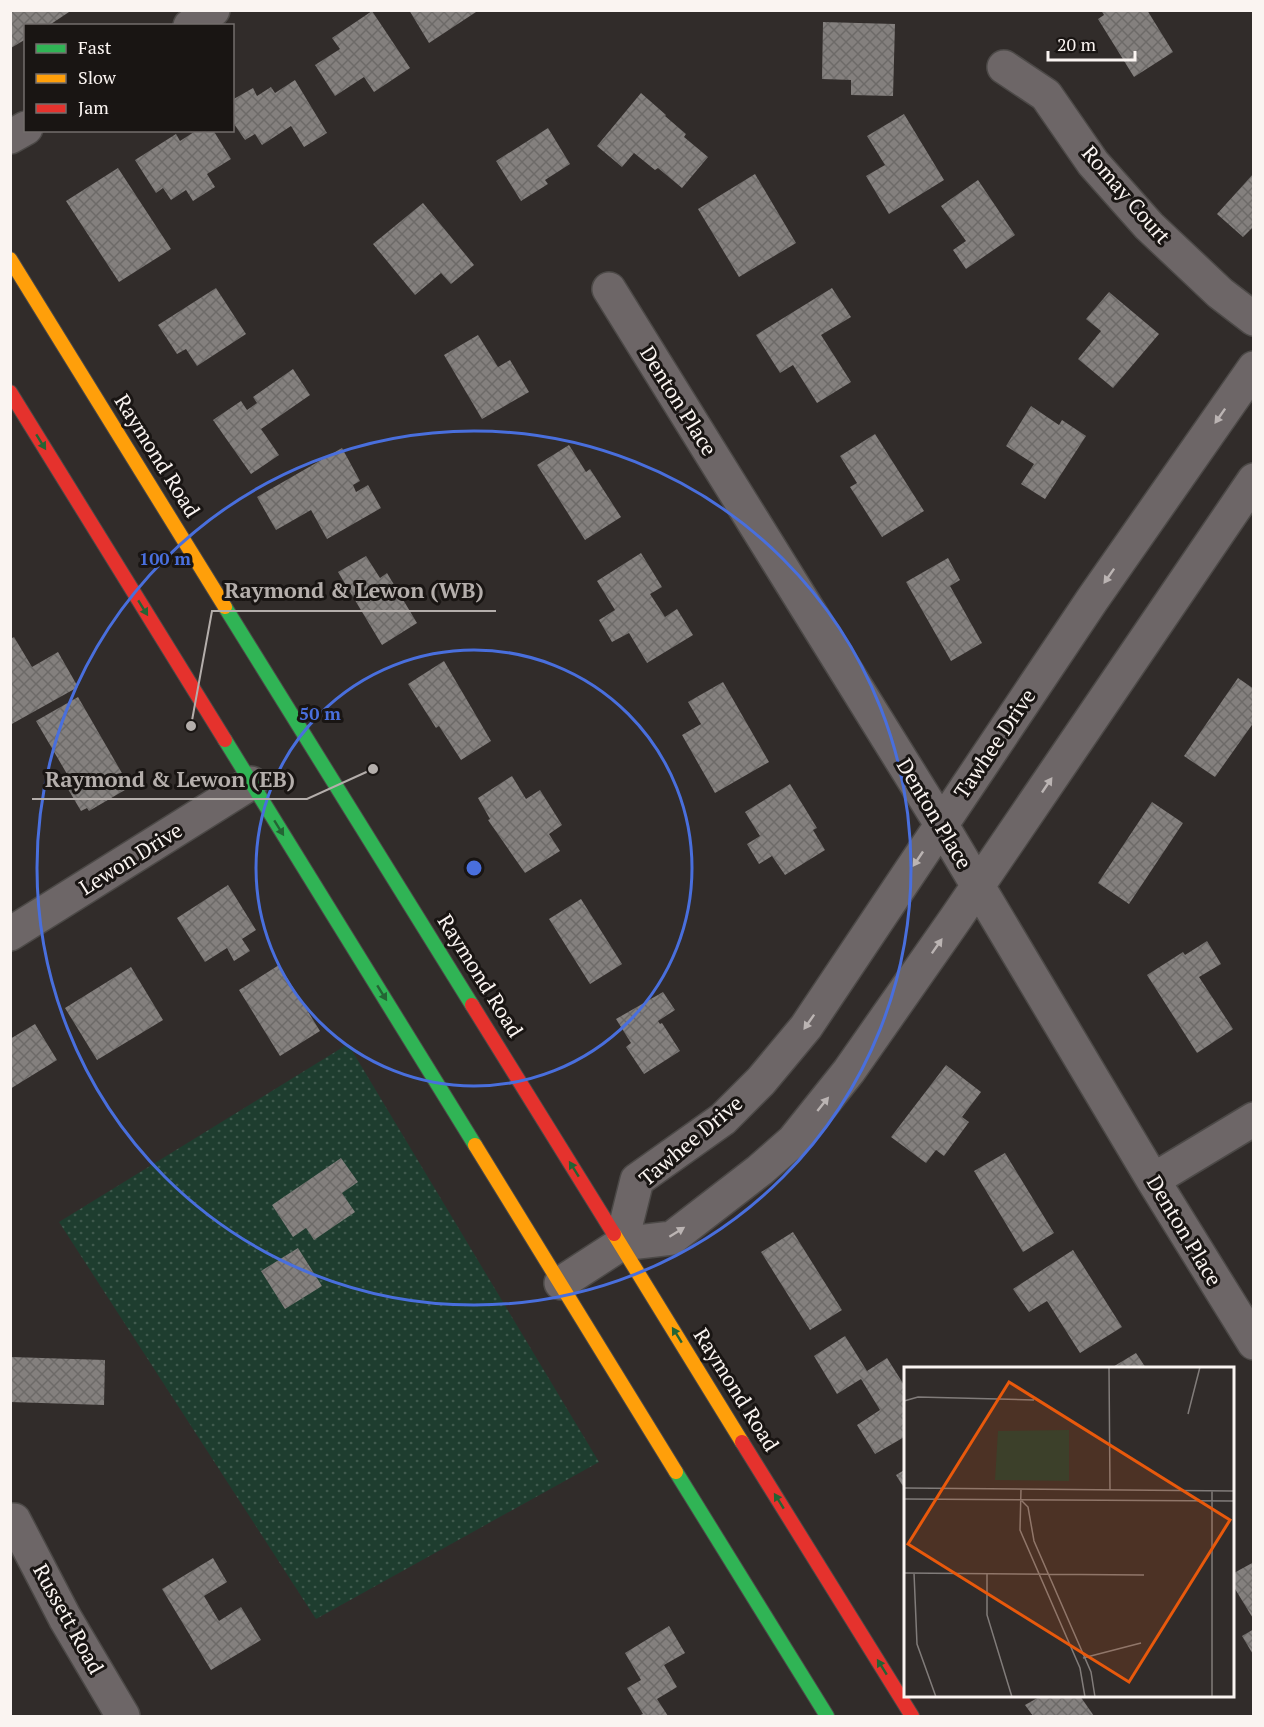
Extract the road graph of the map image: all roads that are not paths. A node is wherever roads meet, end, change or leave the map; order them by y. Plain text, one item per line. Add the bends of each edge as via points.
1 (213, 10) edge
2 (192, 24) edge
3 (1004, 67) dead end
4 (24, 129) edge
5 (10, 137) edge
6 (10, 259) edge
7 (609, 289) dead end
8 (1254, 319) edge
9 (1254, 368) edge
10 (10, 392) edge
11 (1254, 480) edge
12 (251, 783) junction
13 (941, 824) junction
14 (978, 886) junction
15 (10, 934) edge
16 (1254, 1119) edge
17 (1153, 1180) junction
18 (621, 1244) junction
19 (561, 1283) junction
20 (1254, 1343) edge
21 (15, 1520) dead end
22 (123, 1716) edge
23 (827, 1716) edge
24 (912, 1716) edge

1 - 2 street
3 - 8 street, Romay Court via 1046,95 1094,163 1149,226 1220,293
4 - 5 street
18 -> 6 main road, Raymond Road
7 - 13 street, Denton Place
9 -> 13 street, Tawhee Drive
10 -> 12 main road
14 -> 11 street
12 - 15 street, Lewon Drive
12 -> 19 main road
13 - 14 street, Denton Place
13 -> 18 street, Tawhee Drive via 806,1027 761,1081 723,1119 637,1180
14 - 17 street, Denton Place
18 -> 14 street via 672,1238 793,1142 849,1071
16 - 17 street
17 - 20 street, Denton Place
18 - 19 street
24 -> 18 main road, Raymond Road
19 - 23 main road
21 - 22 street, Russett Road via 65,1618

